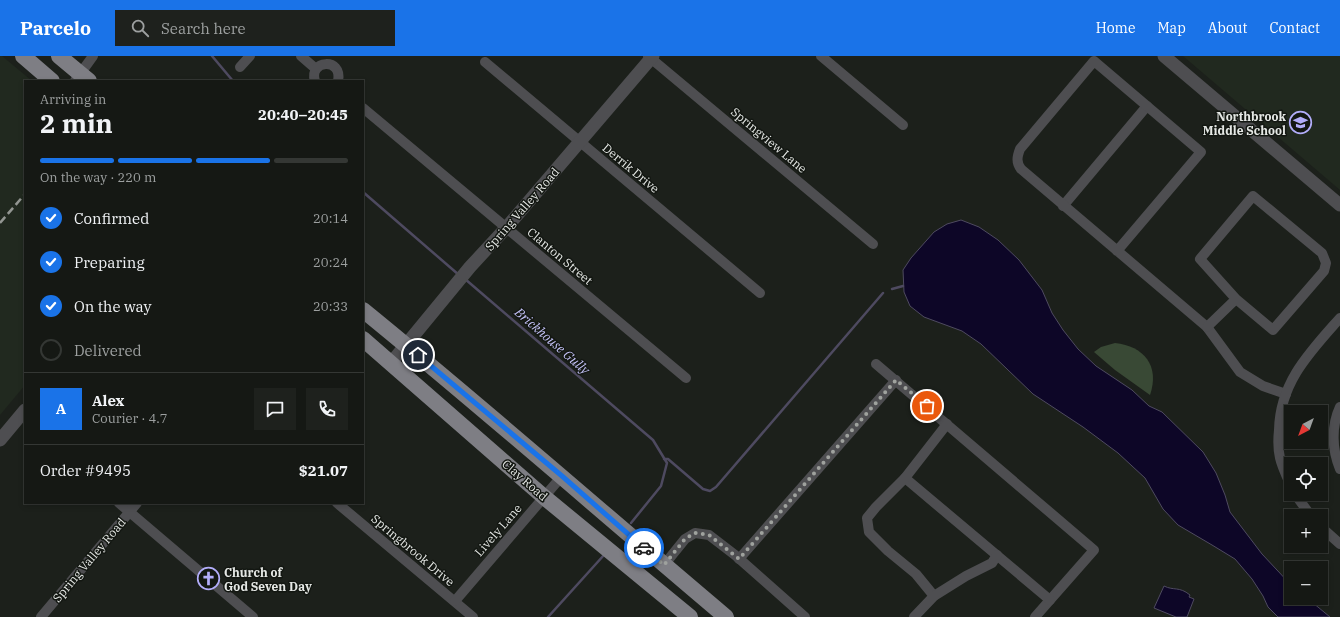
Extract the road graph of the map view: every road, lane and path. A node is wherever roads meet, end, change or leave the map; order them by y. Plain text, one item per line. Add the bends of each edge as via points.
1 (23, 56) edge
2 (59, 56) edge
3 (93, 56) edge
4 (250, 56) edge
5 (300, 56) edge
6 (821, 56) edge
7 (1164, 56) edge
8 (651, 57) edge
9 (485, 62) dead end
10 (240, 67) dead end
11 (316, 69) junction
12 (81, 78) edge
13 (51, 80) edge
14 (315, 80) edge
15 (338, 80) edge
16 (1148, 106) junction
17 (364, 109) edge
18 (903, 125) dead end
19 (580, 142) junction
20 (1340, 205) edge
21 (1063, 206) junction
22 (506, 228) junction
23 (874, 244) dead end
24 (1117, 251) junction
25 (760, 293) dead end
26 (1236, 299) junction
27 (364, 311) edge
28 (1340, 318) edge
29 (1207, 327) junction
30 (364, 341) edge
31 (406, 345) junction
32 (392, 363) junction
33 (876, 364) dead end
34 (686, 378) dead end
35 (896, 380) junction
36 (1286, 394) junction
37 (1340, 407) edge
38 (23, 418) edge
39 (947, 424) junction
40 (0, 440) edge
41 (1284, 468) edge
42 (1340, 469) edge
43 (562, 476) junction
44 (905, 478) junction
45 (544, 497) junction
46 (121, 504) edge
47 (136, 504) edge
48 (338, 504) edge
49 (130, 512) junction
50 (1328, 533) edge
51 (1340, 544) edge
52 (997, 556) junction
53 (739, 559) junction
54 (664, 565) junction
55 (934, 596) junction
56 (1050, 600) junction
57 (455, 601) junction
58 (41, 617) edge
59 (253, 617) edge
60 (473, 617) edge
61 (690, 617) edge
62 (726, 617) edge
63 (805, 617) edge
64 (914, 617) edge
65 (1035, 617) edge

1 - 13 main road
2 - 12 main road
3 - 12 street
4 - 10 street
5 - 11 street
6 - 18 street
7 - 20 street
8 - 19 street, Spring Valley Road
8 - 23 street, Springview Lane
9 - 19 street, Derrik Drive
11 - 14 street
11 - 15 street via 325,64 335,66 338,70
16 - 21 street
16 - 21 street via 1094,62 1020,149 1017,156 1021,169
16 - 24 street via 1201,152
17 - 22 street, Clanton Street
19 - 22 street, Spring Valley Road
19 - 25 street, Derrik Drive
21 - 24 street
22 - 31 street, Spring Valley Road via 470,267
22 - 34 street, Clanton Street
24 - 29 street
26 - 26 street via 1200,259 1254,196 1322,253 1326,263 1324,271 1272,330
26 - 29 street
27 - 31 main road
28 - 36 street via 1308,353 1296,371
29 - 36 street via 1240,372 1263,386
30 - 32 main road, Clay Road
31 - 32 street, Spring Valley Road
31 - 43 main road
32 - 45 main road, Clay Road
33 - 35 street
35 - 39 street
35 - 53 street
36 - 41 street via 1279,417 1278,440
37 - 42 street via 1334,426 1333,441
38 - 40 street
39 - 44 street
39 - 56 street via 1094,550
43 - 45 street, Lively Lane
43 - 54 main road
44 - 52 street
44 - 55 street via 867,518 869,532 916,574
45 - 57 street, Lively Lane
45 - 61 main road, Clay Road
46 - 49 street
47 - 49 street, Spring Valley Road
48 - 57 street, Springbrook Drive
49 - 58 street, Spring Valley Road
49 - 59 street
50 - 51 street
52 - 55 street via 992,563
52 - 56 street
53 - 54 street via 709,535 695,533 685,539
53 - 63 street
54 - 62 main road
55 - 64 street
56 - 65 street
57 - 60 street, Springbrook Drive

